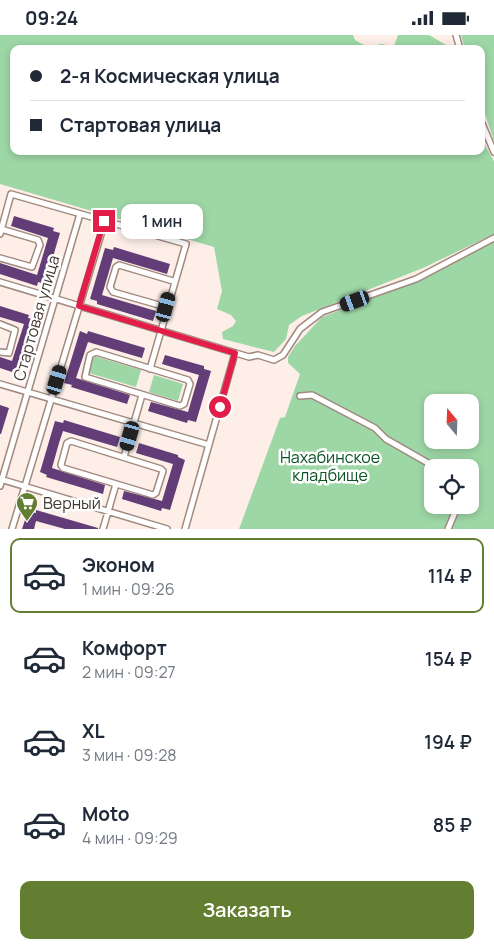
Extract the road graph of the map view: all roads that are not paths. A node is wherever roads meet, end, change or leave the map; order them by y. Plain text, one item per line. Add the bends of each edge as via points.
1 (485, 131) edge
2 (494, 153) edge
3 (80, 214) junction
4 (104, 221) junction
5 (1, 232) edge
6 (494, 239) edge
7 (0, 258) edge
8 (173, 281) junction
9 (0, 282) edge
10 (55, 299) junction
11 (79, 306) junction
12 (166, 307) junction
13 (0, 324) edge
14 (160, 330) junction
15 (0, 352) edge
16 (235, 353) junction
17 (150, 369) junction
18 (0, 384) edge
19 (27, 392) junction
20 (142, 395) junction
21 (300, 396) dead end
22 (51, 399) junction
23 (134, 423) junction
24 (209, 445) junction
25 (124, 457) junction
26 (424, 461) edge
27 (1, 482) edge
28 (116, 484) junction
29 (25, 487) junction
30 (108, 511) junction
31 (454, 514) edge
32 (12, 529) edge
33 (103, 529) edge
34 (167, 529) edge
35 (185, 529) edge
36 (448, 529) edge

1 - 2 street
3 - 4 street
3 - 5 street via 11,194
3 - 10 street, Стартовая улица
4 - 8 street via 186,244
4 - 11 street
5 - 7 street via 38,240 40,245 32,267
6 - 16 street via 416,279 322,312 300,329 277,360
8 - 12 street
8 - 12 street via 119,265 110,287 113,292
9 - 10 street
10 - 11 street
10 - 19 street, Стартовая улица
11 - 14 street
11 - 22 street
12 - 14 street
13 - 15 street via 15,330 9,353
14 - 16 street
14 - 17 street
16 - 24 street
17 - 20 street via 188,380 188,391 182,406
17 - 20 street via 96,352 90,355 85,377
18 - 19 street
19 - 22 street
19 - 27 street, Стартовая улица
20 - 23 street
21 - 26 street via 312,395 375,428 386,439
22 - 23 street
22 - 29 street
23 - 24 street
23 - 25 street
24 - 35 street
25 - 28 street via 162,470 156,493 153,495
25 - 28 street via 71,441 67,443 63,468
27 - 29 street
28 - 30 street
29 - 30 street
29 - 32 street
30 - 33 street
30 - 34 street
31 - 36 street

